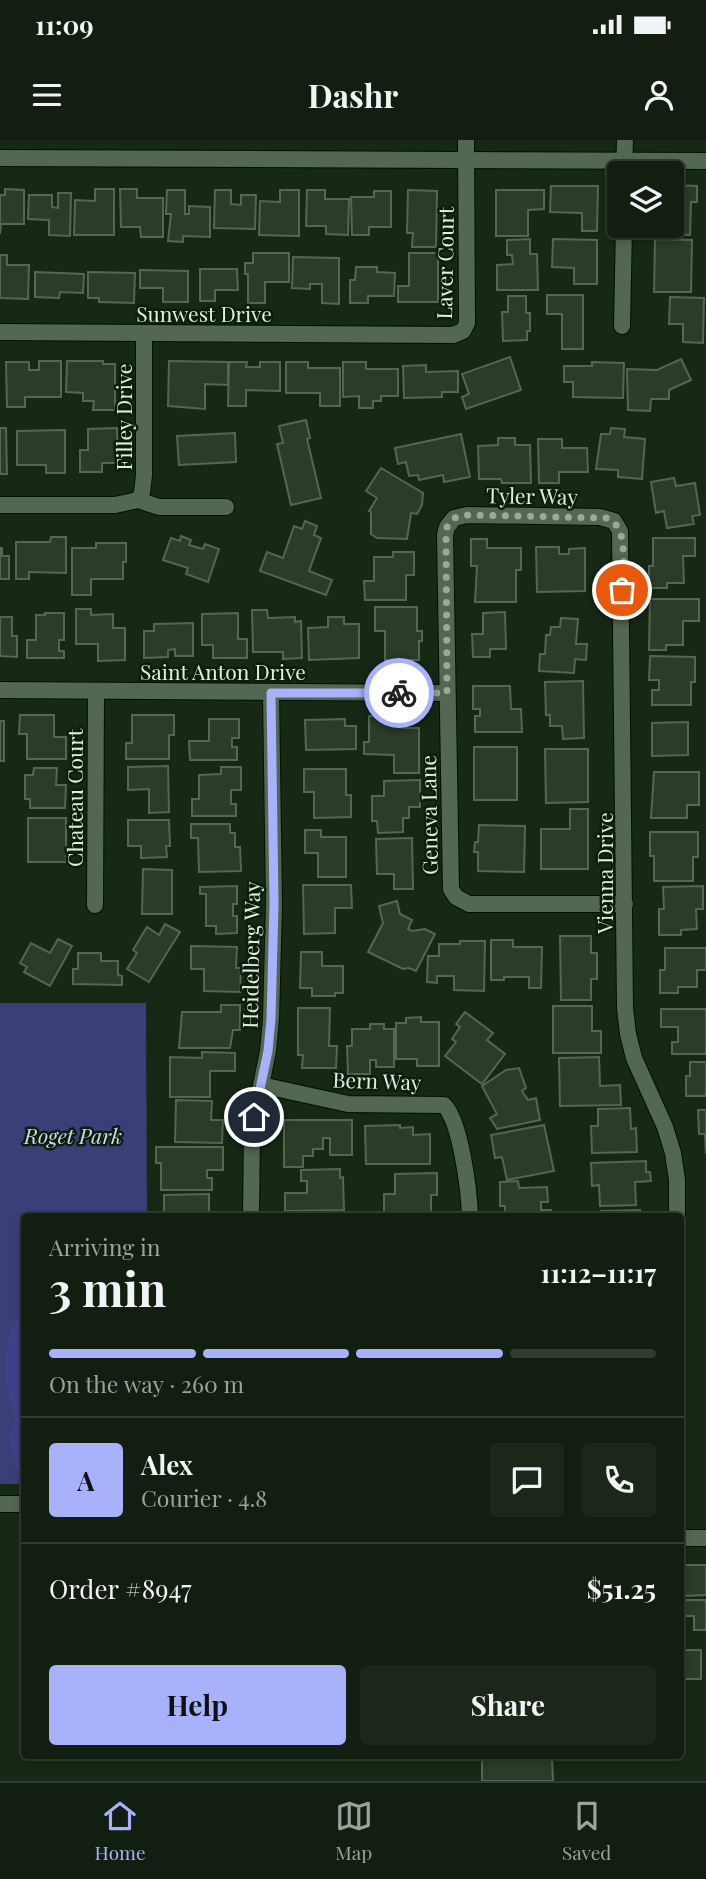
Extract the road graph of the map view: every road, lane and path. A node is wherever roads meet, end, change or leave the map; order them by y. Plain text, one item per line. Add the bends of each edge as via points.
1 (70, 140) edge
2 (302, 140) edge
3 (466, 140) edge
4 (625, 140) edge
5 (70, 157) junction
6 (0, 158) edge
7 (302, 158) junction
8 (465, 158) junction
9 (624, 161) edge
10 (706, 161) edge
11 (684, 163) edge
12 (607, 166) edge
13 (624, 238) edge
14 (622, 326) dead end
15 (0, 332) edge
16 (144, 333) junction
17 (408, 335) joint
18 (138, 500) junction
19 (0, 505) edge
20 (226, 506) dead end
21 (449, 522) joint
22 (614, 522) joint
23 (0, 690) edge
24 (96, 691) junction
25 (271, 693) junction
26 (447, 693) junction
27 (95, 905) dead end
28 (625, 905) junction
29 (261, 1085) junction
30 (251, 1213) edge
31 (470, 1213) edge
32 (677, 1213) edge
33 (0, 1504) edge
34 (21, 1504) edge
35 (684, 1538) edge
36 (706, 1538) edge

1 - 5 street
2 - 7 street
3 - 8 street, Laver Court
4 - 9 street
5 - 6 street
5 - 7 street
7 - 8 street
8 - 12 street
8 - 17 street, Laver Court via 467,323 453,335
10 - 11 street
13 - 14 street
15 - 16 street, Sunwest Drive
16 - 17 street, Sunwest Drive
16 - 18 street, Filley Drive via 144,475
18 - 19 street via 115,505
18 - 20 street via 159,508
21 - 22 street, Tyler Way via 467,515 600,517
21 - 26 street, Geneva Lane
22 - 28 street, Vienna Drive via 621,537
23 - 24 street, Saint Anton Drive
24 - 25 street, Saint Anton Drive
24 - 27 street, Chateau Court
25 - 26 street, Saint Anton Drive
25 - 29 street, Heidelberg Way via 272,990
26 - 28 street, Geneva Lane via 449,883 456,897 469,904
28 - 32 street, Vienna Drive via 628,1034 673,1153
29 - 30 street, Heidelberg Way via 252,1130
29 - 31 street, Bern Way via 348,1104 444,1105 458,1136
33 - 34 street
35 - 36 street

